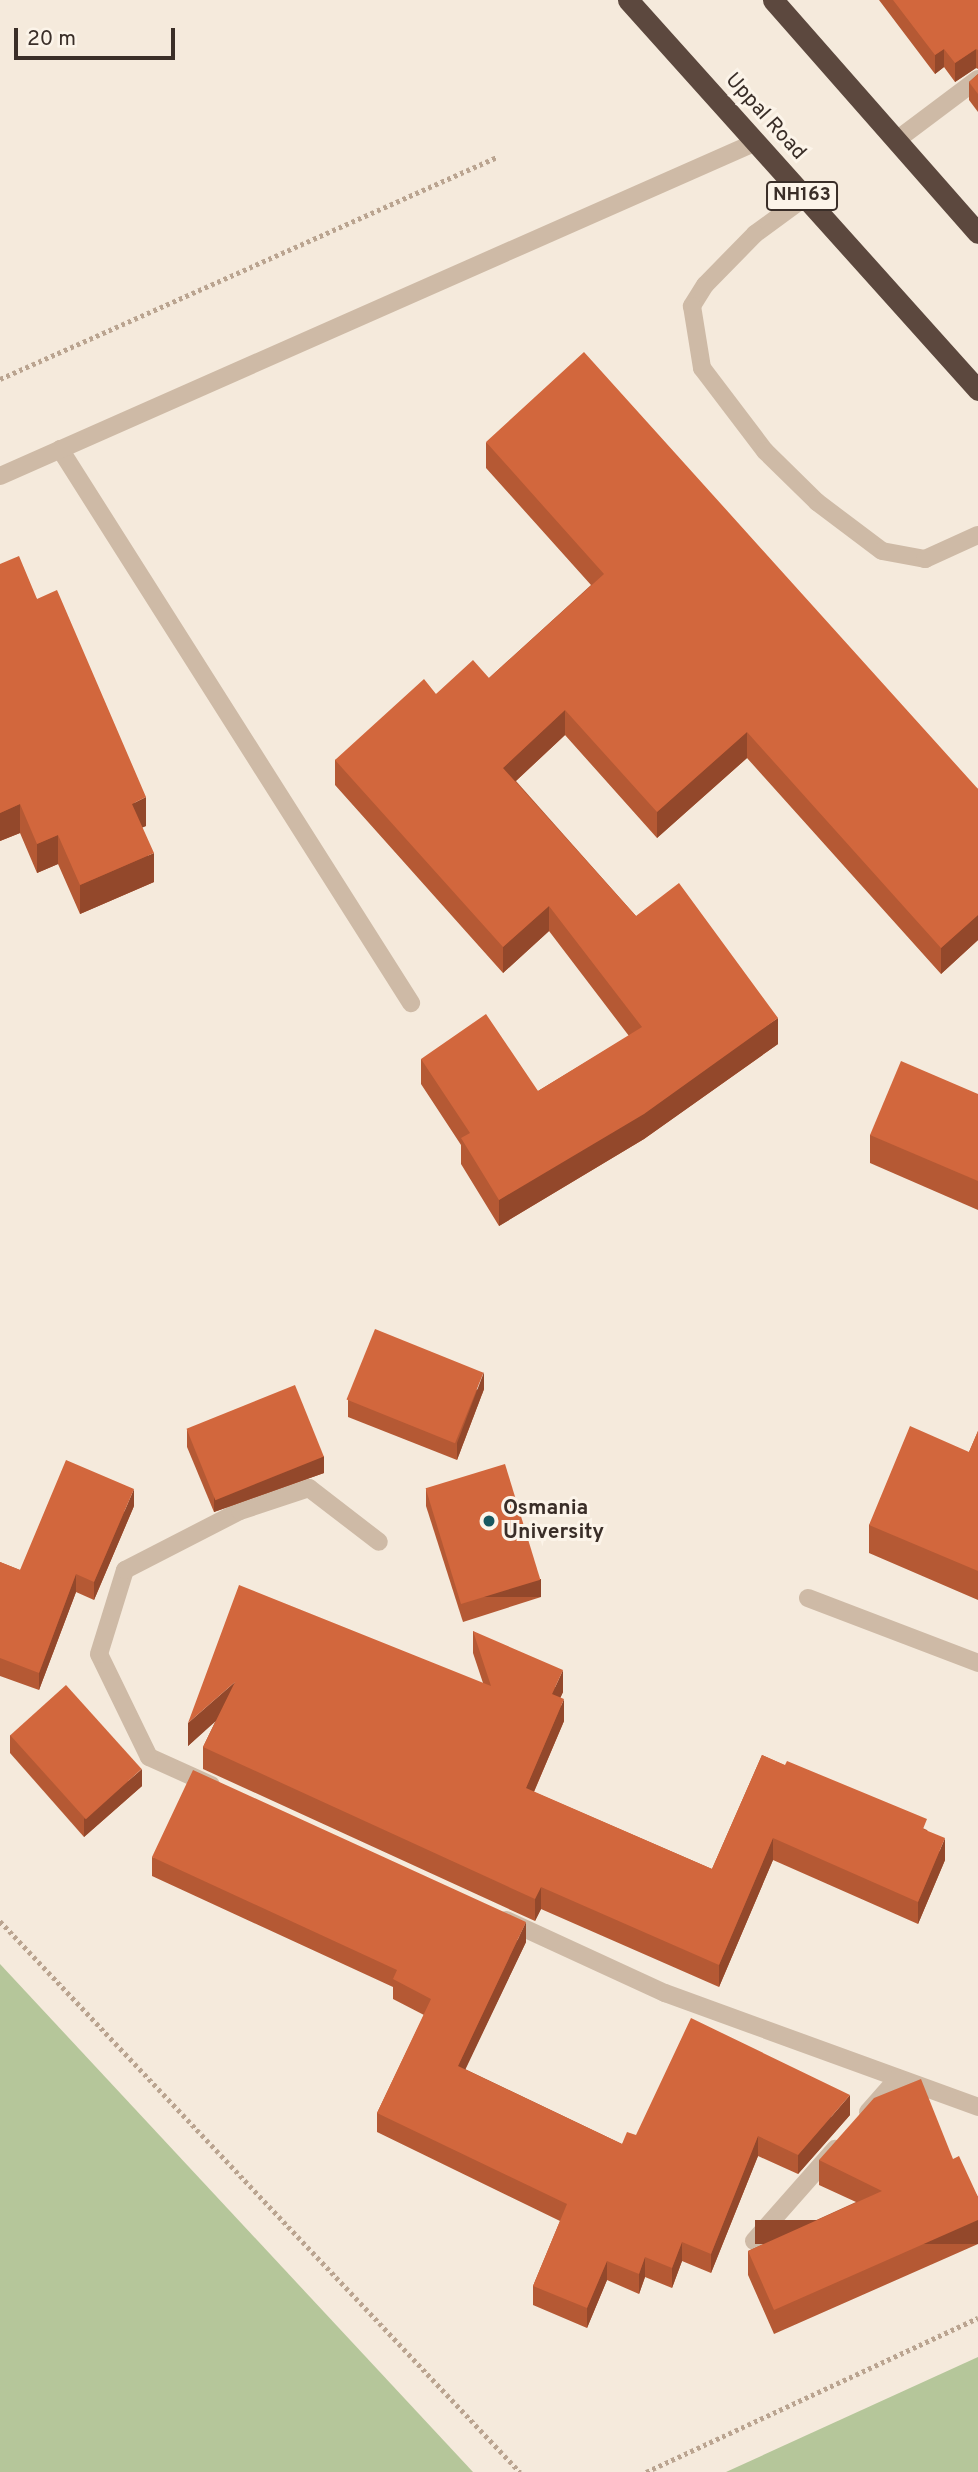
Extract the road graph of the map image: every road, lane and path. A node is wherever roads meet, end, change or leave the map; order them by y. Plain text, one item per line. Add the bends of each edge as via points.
1 (628, 0) edge
2 (773, 0) edge
3 (978, 79) edge
4 (898, 139) junction
5 (756, 142) junction
6 (496, 157) dead end
7 (804, 198) junction
8 (978, 233) edge
9 (0, 379) edge
10 (978, 390) edge
11 (60, 449) junction
12 (0, 476) edge
13 (978, 535) edge
14 (411, 1003) dead end
15 (379, 1542) dead end
16 (808, 1598) dead end
17 (978, 1663) edge
18 (225, 1791) edge
19 (489, 1912) edge
20 (0, 1921) edge
21 (898, 2078) junction
22 (978, 2107) edge
23 (754, 2241) dead end
24 (978, 2318) edge
25 (520, 2472) edge
26 (646, 2472) edge

1 - 5 highway, Uppal Road / NH163
2 - 4 highway
3 - 4 street
4 - 8 highway
5 - 7 highway, Uppal Road / NH163
5 - 11 street
6 - 9 path
7 - 10 highway, Uppal Road / NH163
7 - 13 street via 755,234 705,285 692,306 702,369 765,451 817,502 882,551 925,559
11 - 12 street
11 - 14 street
15 - 18 street via 309,1488 240,1511 125,1570 99,1654 149,1756
16 - 17 street
19 - 21 street via 665,1993
20 - 25 path
21 - 22 street
21 - 23 street
24 - 26 path

